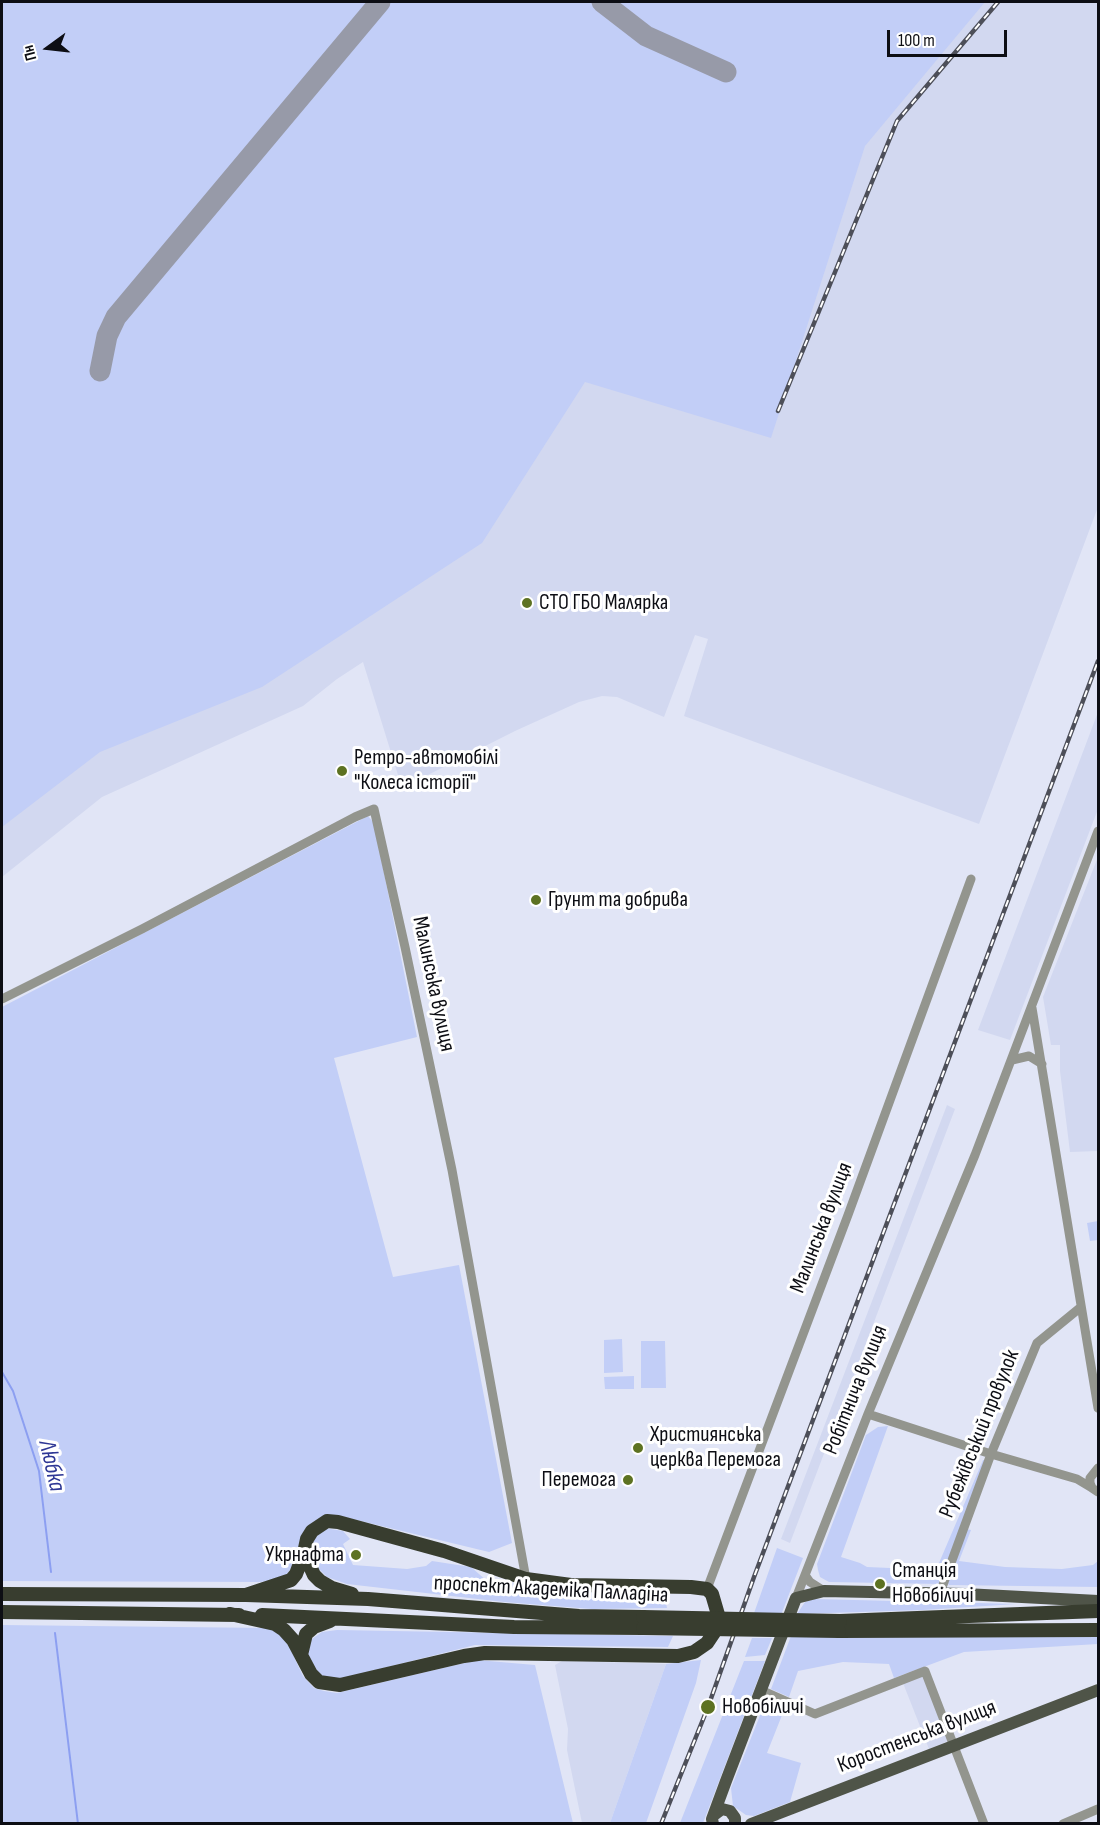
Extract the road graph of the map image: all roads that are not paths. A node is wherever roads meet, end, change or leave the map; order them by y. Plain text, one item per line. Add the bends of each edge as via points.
1 (1098, 831) edge
2 (971, 879) dead end
3 (2, 999) edge
4 (1031, 1006) junction
5 (1012, 1060) junction
6 (1042, 1064) junction
7 (1081, 1307) junction
8 (1098, 1408) edge
9 (868, 1414) junction
10 (991, 1454) junction
11 (1097, 1471) edge
12 (1077, 1479) junction
13 (1095, 1490) edge
14 (304, 1553) junction
15 (805, 1575) junction
16 (526, 1579) junction
17 (707, 1589) junction
18 (824, 1591) junction
19 (940, 1593) junction
20 (2, 1594) edge
21 (246, 1595) junction
22 (796, 1598) junction
23 (368, 1599) junction
24 (1098, 1600) edge
25 (1098, 1611) edge
26 (2, 1612) edge
27 (230, 1614) junction
28 (343, 1618) junction
29 (643, 1623) junction
30 (839, 1626) junction
31 (1098, 1630) edge
32 (301, 1654) junction
33 (761, 1690) junction
34 (1098, 1690) edge
35 (953, 1745) junction
36 (722, 1791) junction
37 (1098, 1809) edge
38 (732, 1816) edge
39 (712, 1820) edge
40 (751, 1823) edge
41 (984, 1824) edge
42 (1063, 1824) edge

1 - 4 street, Робітнича вулиця
2 - 17 street, Малинська вулиця
3 - 16 street, Малинська вулиця via 374,809 452,1170
4 - 5 street, Робітнича вулиця
4 - 6 street
5 - 6 street via 1029,1056
5 - 9 street, Робітнича вулиця
6 - 7 street
7 - 8 street
7 - 10 street, Рубежівський провулок via 1037,1343
9 - 10 street
9 - 15 street, Робітнича вулиця
10 - 12 street
10 - 19 street, Рубежівський провулок
11 - 12 street
11 - 13 street via 1090,1478
12 - 13 street
14 - 16 highway via 312,1531 327,1521 338,1522 444,1551
14 - 21 highway via 291,1580
14 - 23 highway via 320,1581
15 - 18 street
15 - 22 street, Робітнича вулиця
16 - 17 highway via 571,1585
17 - 32 highway via 718,1615 715,1631 694,1652 678,1656 485,1653 340,1685 319,1682
18 - 19 main road
18 - 22 main road
19 - 24 main road
20 - 21 highway, проспект Академіка Палладіна
21 - 23 highway, проспект Академіка Палладіна
22 - 33 main road, Робітнича вулиця
23 - 29 highway, проспект Академіка Палладіна
25 - 30 highway, проспект Академіка Палладіна
26 - 27 highway, проспект Академіка Палладіна
27 - 28 highway, проспект Академіка Палладіна
27 - 32 highway via 276,1624
28 - 29 highway, проспект Академіка Палладіна via 514,1627
28 - 32 highway via 314,1627 306,1634
29 - 30 highway, проспект Академіка Палладіна, bridge
30 - 31 highway, проспект Академіка Палладіна
33 - 35 street via 815,1714 925,1671
33 - 36 main road, Робітнича вулиця
34 - 35 main road, Коростенська вулиця
35 - 40 main road, Коростенська вулиця
35 - 41 street
36 - 38 main road
36 - 39 main road, Робітнича вулиця
37 - 42 street
38 - 39 main road via 722,1809
38 - 40 main road

